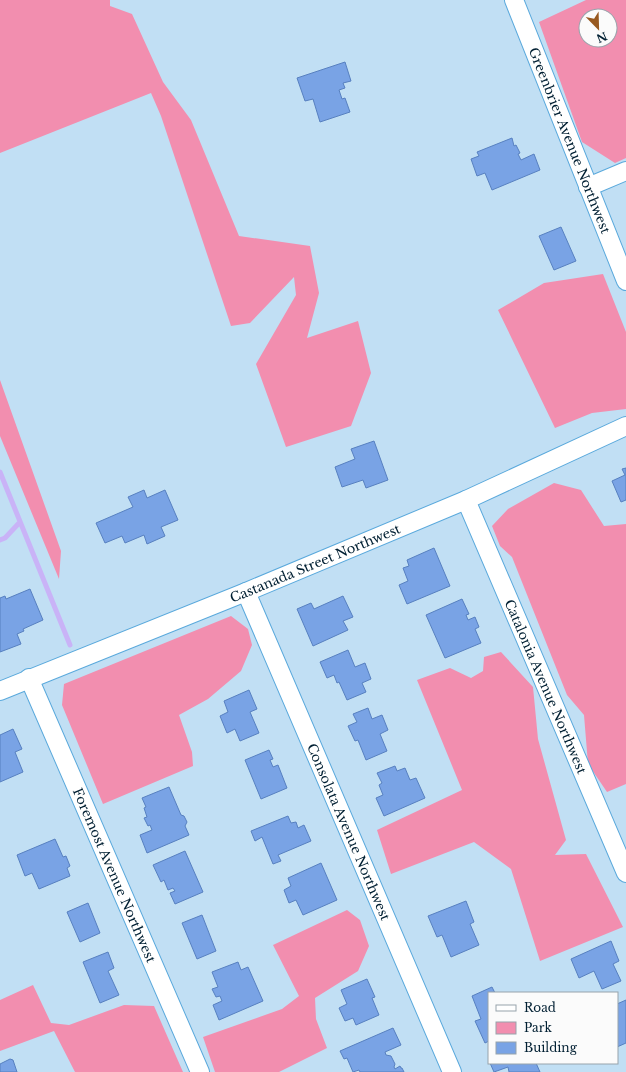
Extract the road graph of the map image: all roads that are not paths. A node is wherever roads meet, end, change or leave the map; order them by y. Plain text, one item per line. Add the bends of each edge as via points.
1 (514, 0) edge
2 (626, 171) edge
3 (588, 187) junction
4 (626, 281) edge
5 (626, 426) edge
6 (466, 500) junction
7 (246, 592) junction
8 (29, 678) junction
9 (0, 691) edge
10 (626, 873) edge
11 (200, 1072) edge
12 (452, 1072) edge

1 - 3 street, Greenbrier Avenue Northwest
2 - 3 street
3 - 4 street, Greenbrier Avenue Northwest
5 - 6 street, Castanada Street Northwest
6 - 7 street, Castanada Street Northwest
6 - 10 street, Catalonia Avenue Northwest
7 - 8 street, Castanada Street Northwest
7 - 12 street, Consolata Avenue Northwest
8 - 9 street, Castanada Street Northwest
8 - 11 street, Foremost Avenue Northwest

